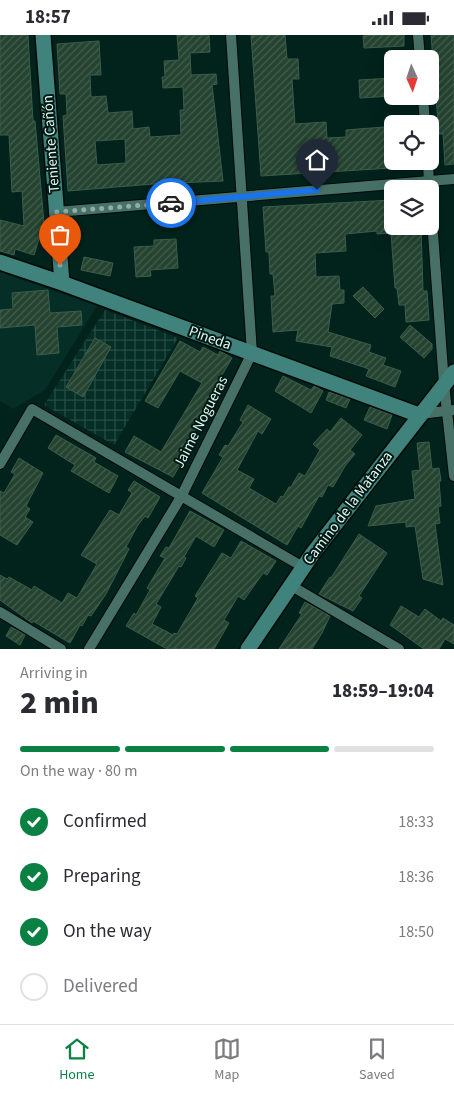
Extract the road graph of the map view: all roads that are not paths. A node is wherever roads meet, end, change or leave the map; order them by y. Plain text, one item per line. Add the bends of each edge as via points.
1 (43, 35) edge
2 (231, 35) edge
3 (418, 35) edge
4 (419, 50) edge
5 (454, 179) edge
6 (439, 183) edge
7 (384, 188) edge
8 (242, 197) junction
9 (56, 212) junction
10 (433, 235) edge
11 (0, 262) edge
12 (62, 283) junction
13 (252, 353) junction
14 (454, 371) edge
15 (444, 384) junction
16 (450, 410) edge
17 (419, 415) junction
18 (0, 464) edge
19 (454, 476) edge
20 (181, 497) junction
21 (303, 567) junction
22 (290, 585) junction
23 (0, 612) edge
24 (61, 649) edge
25 (89, 649) edge
26 (248, 649) edge
27 (399, 649) edge

1 - 9 street, Teniente Cañón
2 - 8 street, Jaime Nogueras
3 - 4 street
5 - 6 street
7 - 8 street
8 - 9 street
8 - 13 street, Jaime Nogueras
9 - 12 street, Teniente Cañón
10 - 15 street
11 - 12 street, Pineda
12 - 13 street, Pineda
13 - 17 street, Pineda
13 - 20 street, Jaime Nogueras
14 - 15 street, Camino de la Matanza
15 - 16 street
15 - 17 street, Camino de la Matanza
16 - 17 street
16 - 19 street
17 - 21 street, Camino de la Matanza
18 - 20 street via 32,409
20 - 21 street
20 - 25 street, Jaime Nogueras
21 - 22 street, Camino de la Matanza
22 - 26 street, Camino de la Matanza
22 - 27 street
23 - 24 street

